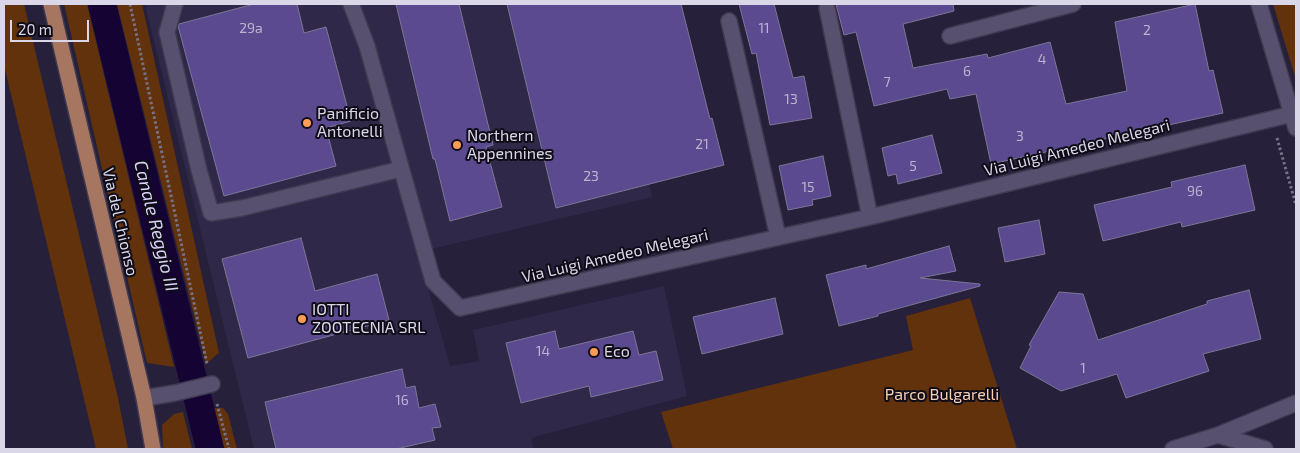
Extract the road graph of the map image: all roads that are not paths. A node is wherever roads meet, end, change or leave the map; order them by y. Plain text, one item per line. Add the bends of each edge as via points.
1 (51, 4) edge
2 (175, 4) edge
3 (351, 4) edge
4 (1073, 4) edge
5 (1259, 4) edge
6 (827, 8) dead end
7 (729, 21) dead end
8 (950, 36) dead end
9 (1294, 121) edge
10 (400, 169) junction
11 (870, 217) junction
12 (778, 238) junction
13 (212, 384) road end
14 (144, 398) junction
15 (1296, 403) edge
16 (1218, 435) junction
17 (153, 449) edge
18 (1173, 449) edge
19 (1264, 449) edge

1 - 14 main road, Via del Chionso
2 - 10 street via 167,32 211,213
3 - 10 street via 368,46
4 - 8 street
5 - 9 street
6 - 11 street
7 - 12 street
9 - 11 street, Via Luigi Amedeo Melegari
10 - 12 street, Via Luigi Amedeo Melegari via 433,281 460,308
11 - 12 street, Via Luigi Amedeo Melegari
13 - 14 street
14 - 17 main road, Via del Chionso
15 - 16 street
16 - 18 street
16 - 19 street

